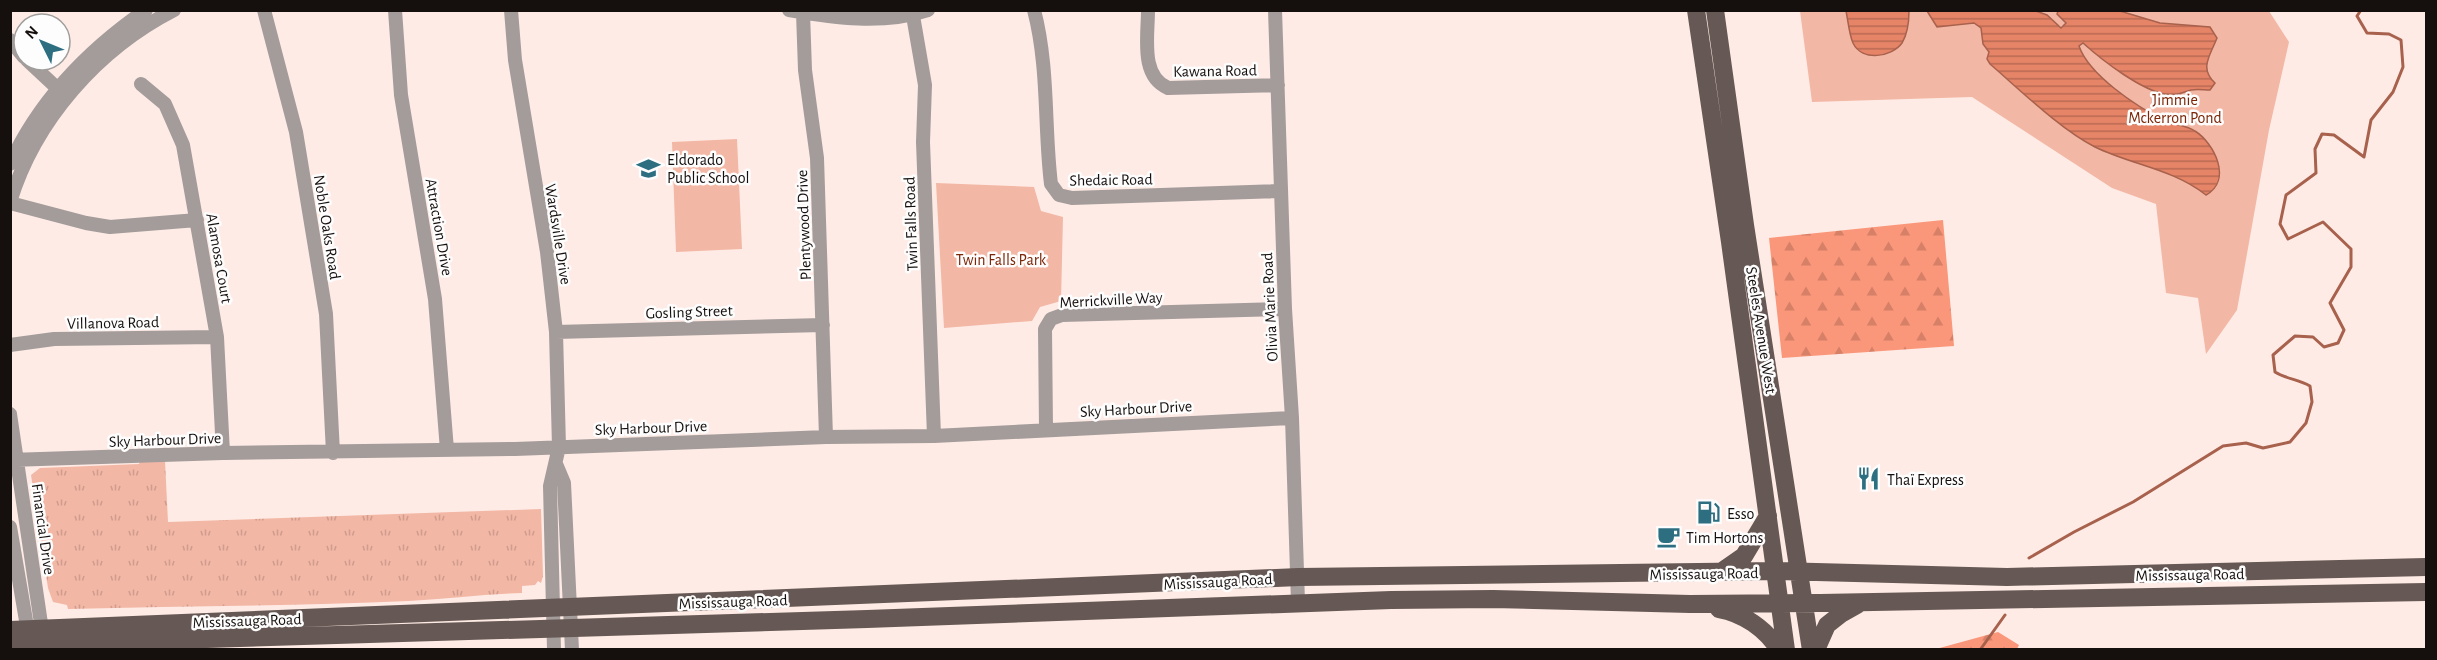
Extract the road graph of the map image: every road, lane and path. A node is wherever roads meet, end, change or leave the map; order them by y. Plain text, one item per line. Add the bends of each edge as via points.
1 (146, 10) edge
2 (174, 10) edge
3 (264, 10) edge
4 (394, 10) edge
5 (511, 10) edge
6 (789, 10) edge
7 (928, 10) edge
8 (1034, 10) edge
9 (1148, 10) edge
10 (1275, 10) edge
11 (1696, 10) edge
12 (1715, 10) edge
13 (912, 12) edge
14 (803, 13) junction
15 (39, 72) edge
16 (141, 84) dead end
17 (1278, 85) junction
18 (57, 88) junction
19 (10, 164) edge
20 (1281, 191) junction
21 (10, 202) edge
22 (197, 220) junction
23 (1285, 309) junction
24 (823, 325) junction
25 (556, 332) junction
26 (217, 337) junction
27 (10, 345) edge
28 (10, 414) edge
29 (1292, 418) junction
30 (1046, 429) junction
31 (934, 436) junction
32 (826, 437) junction
33 (559, 447) junction
34 (447, 450) junction
35 (223, 453) junction
36 (333, 453) junction
37 (14, 460) edge
38 (1768, 516) junction
39 (10, 526) edge
40 (2427, 567) edge
41 (1776, 572) junction
42 (1800, 572) junction
43 (1719, 573) junction
44 (1299, 577) junction
45 (2427, 592) edge
46 (1298, 602) junction
47 (1779, 603) junction
48 (1804, 603) junction
49 (1862, 603) junction
50 (1690, 604) junction
51 (562, 607) junction
52 (562, 629) junction
53 (32, 639) edge
54 (10, 645) edge
55 (554, 650) edge
56 (572, 650) edge
57 (1779, 650) edge
58 (1786, 650) edge
59 (1811, 650) edge
60 (1816, 650) edge

1 - 18 street via 88,55
2 - 21 street via 112,51 75,88 31,152
3 - 36 street, Noble Oaks Road via 296,132 326,315
4 - 34 street, Attraction Drive via 401,95 435,298
5 - 25 street, Wardsville Drive
6 - 14 street
7 - 13 street
8 - 20 street, Shedaic Road via 1040,31 1051,184 1059,195 1072,198
9 - 17 street, Kawana Road via 1150,71 1159,85
10 - 17 street, Olivia Marie Road
11 - 38 main road, Steeles Avenue West
12 - 42 main road, Steeles Avenue West
13 - 14 street via 858,20
13 - 31 street, Twin Falls Road via 925,85 923,142
14 - 24 street, Plentywood Drive via 805,70 817,158
15 - 18 street
16 - 22 street, Alamosa Court via 165,104 174,123 183,145
17 - 20 street, Olivia Marie Road
18 - 19 street
20 - 23 street, Olivia Marie Road
21 - 22 street via 110,227
22 - 26 street, Alamosa Court
23 - 29 street, Olivia Marie Road
23 - 30 street, Merrickville Way via 1062,315 1051,319 1045,329
24 - 25 street, Gosling Street
24 - 32 street, Plentywood Drive
25 - 33 street, Wardsville Drive
26 - 27 street, Villanova Road via 54,339
26 - 35 street, Alamosa Court
28 - 37 street, Financial Drive
29 - 30 street, Sky Harbour Drive
29 - 44 street, Olivia Marie Road
30 - 31 street, Sky Harbour Drive
31 - 32 street, Sky Harbour Drive
32 - 33 street, Sky Harbour Drive
33 - 34 street, Sky Harbour Drive
33 - 51 street, Wardsville Drive via 550,486
34 - 36 street, Sky Harbour Drive
35 - 36 street, Sky Harbour Drive
35 - 37 street, Sky Harbour Drive
37 - 53 street, Financial Drive
38 - 41 main road, Steeles Avenue West
38 - 43 main road via 1744,556
39 - 53 street, Financial Drive
40 - 42 main road, Mississauga Road via 2018,577
41 - 42 main road, Mississauga Road
41 - 43 main road, Mississauga Road
41 - 47 main road, Steeles Avenue West
42 - 48 main road, Steeles Avenue West
43 - 44 main road, Mississauga Road
44 - 46 street, Olivia Marie Road
44 - 51 main road, Mississauga Road
45 - 49 main road, Mississauga Road
46 - 50 main road, Mississauga Road via 1493,599
46 - 52 main road, Mississauga Road
47 - 48 main road, Mississauga Road
47 - 50 main road, Mississauga Road
47 - 58 main road, Steeles Avenue West
48 - 49 main road, Mississauga Road
48 - 59 main road, Steeles Avenue West
49 - 60 main road via 1827,625
50 - 57 main road via 1724,610 1745,619 1763,631
51 - 52 street, Wardsville Drive
51 - 53 main road, Mississauga Road
52 - 53 main road, Mississauga Road
52 - 55 street
52 - 56 street
53 - 54 main road, Mississauga Road

